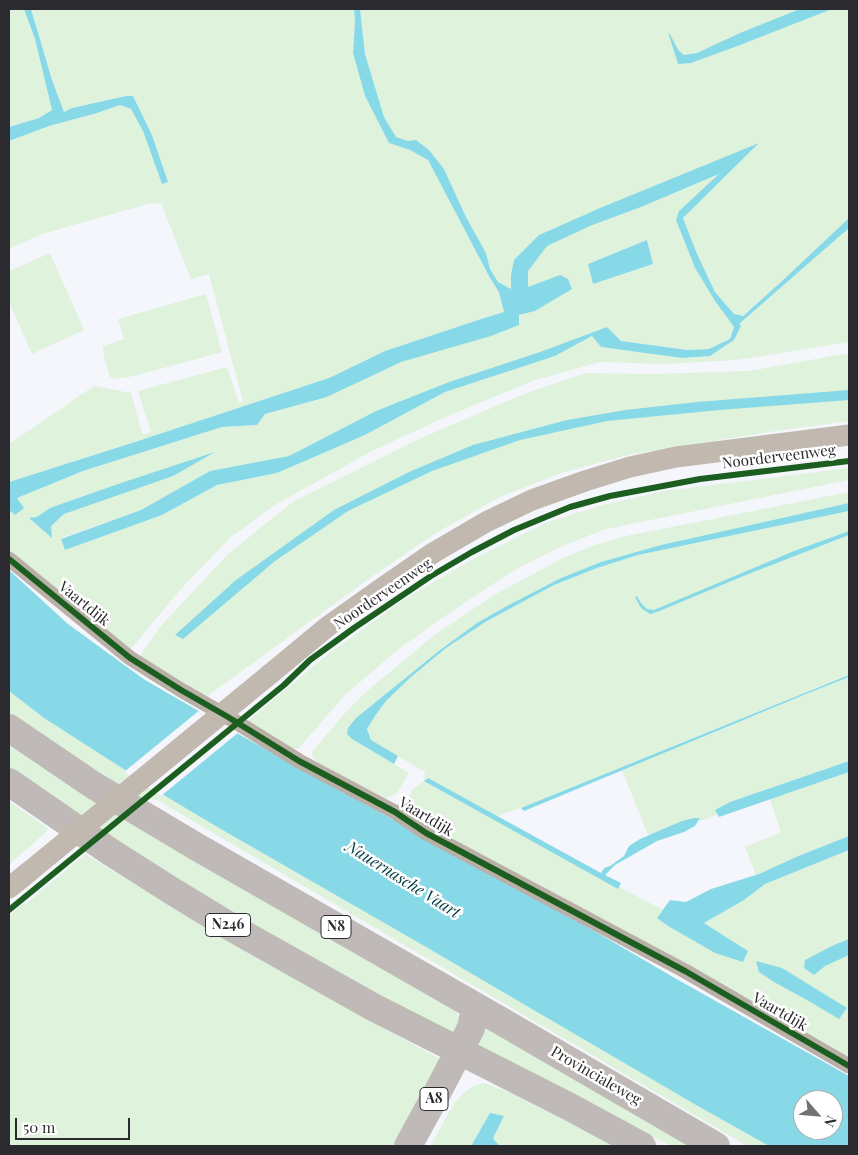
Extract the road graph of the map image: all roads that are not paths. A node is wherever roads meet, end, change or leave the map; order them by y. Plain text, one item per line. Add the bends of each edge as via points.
1 (849, 435) edge
2 (9, 558) edge
3 (9, 728) edge
4 (9, 782) edge
5 (9, 888) edge
6 (475, 1007) junction
7 (459, 1050) junction
8 (849, 1066) edge
9 (408, 1146) edge
10 (642, 1146) edge
11 (716, 1146) edge

1 - 5 street, Noorderveenweg, bridge via 676,457 630,467 532,500 486,522 433,553 327,627
2 - 8 street, Vaartdijk via 130,658 181,690 299,761 395,812 426,834 685,971
3 - 6 highway, N8 via 93,785
4 - 7 highway, N246 via 109,851 220,920 373,1007
6 - 7 highway, A8 via 470,1028
6 - 11 highway, Provincialeweg / N8
7 - 9 highway, A8
7 - 10 highway

